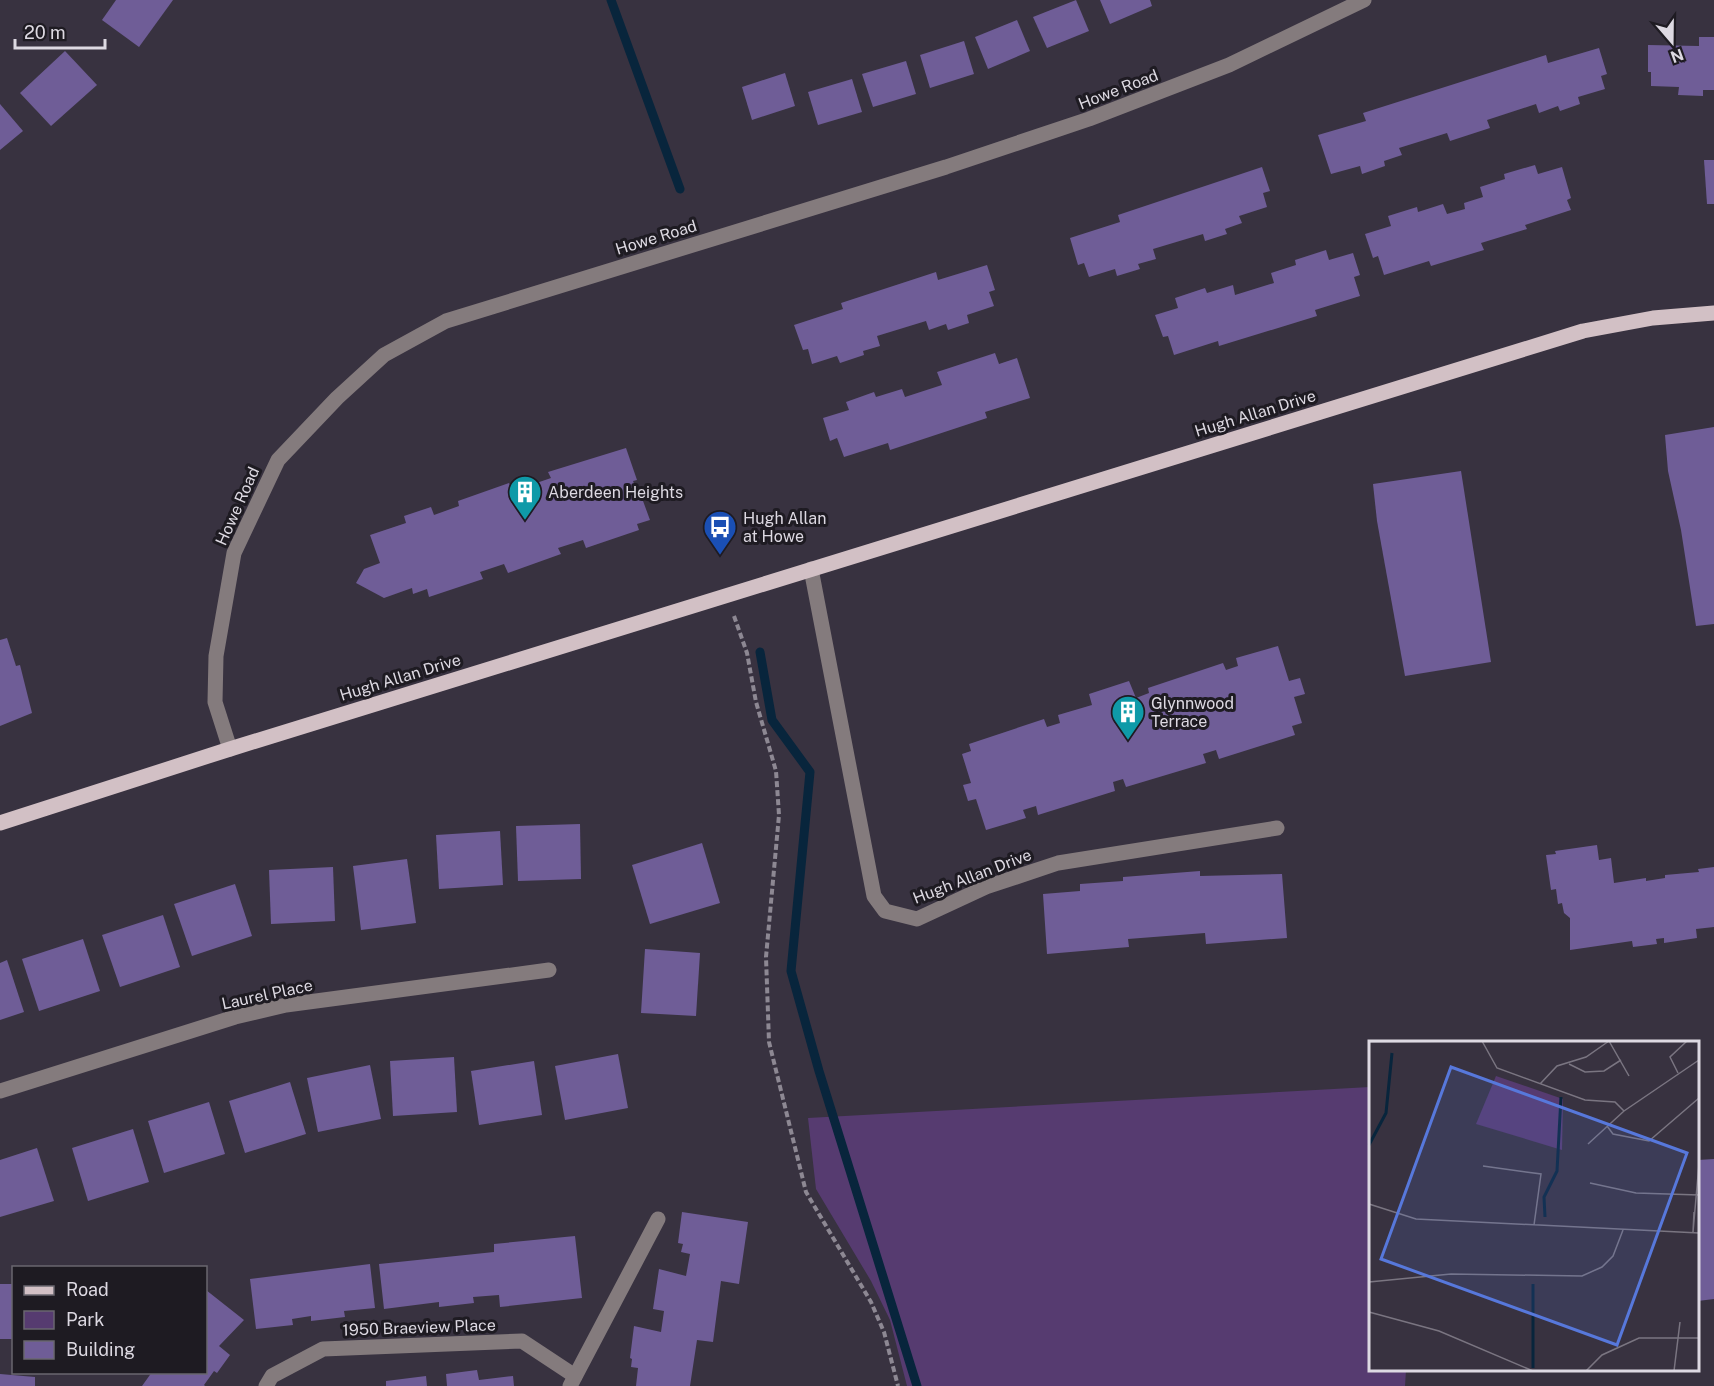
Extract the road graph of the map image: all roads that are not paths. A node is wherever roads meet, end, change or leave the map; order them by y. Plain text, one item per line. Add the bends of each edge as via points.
1 (1364, 0) edge
2 (1714, 313) edge
3 (811, 569) junction
4 (230, 749) junction
5 (0, 823) edge
6 (1277, 828) dead end
7 (549, 970) dead end
8 (0, 1091) edge
9 (658, 1219) dead end
10 (572, 1381) edge
11 (266, 1386) edge

1 - 4 street, Howe Road via 1229,65 1089,119 446,321 384,355 278,460 234,554 216,656 215,690
2 - 3 main road, Hugh Allan Drive via 1653,318 1583,331
3 - 4 main road, Hugh Allan Drive
3 - 6 street, Hugh Allan Drive via 874,896 885,912 916,919 986,887 1058,863
4 - 5 main road, Hugh Allan Drive
7 - 8 street, Laurel Place via 286,1005 235,1017
9 - 10 street, 1950 Braeview Place
10 - 11 street, 1950 Braeview Place via 522,1341 323,1349 272,1376

